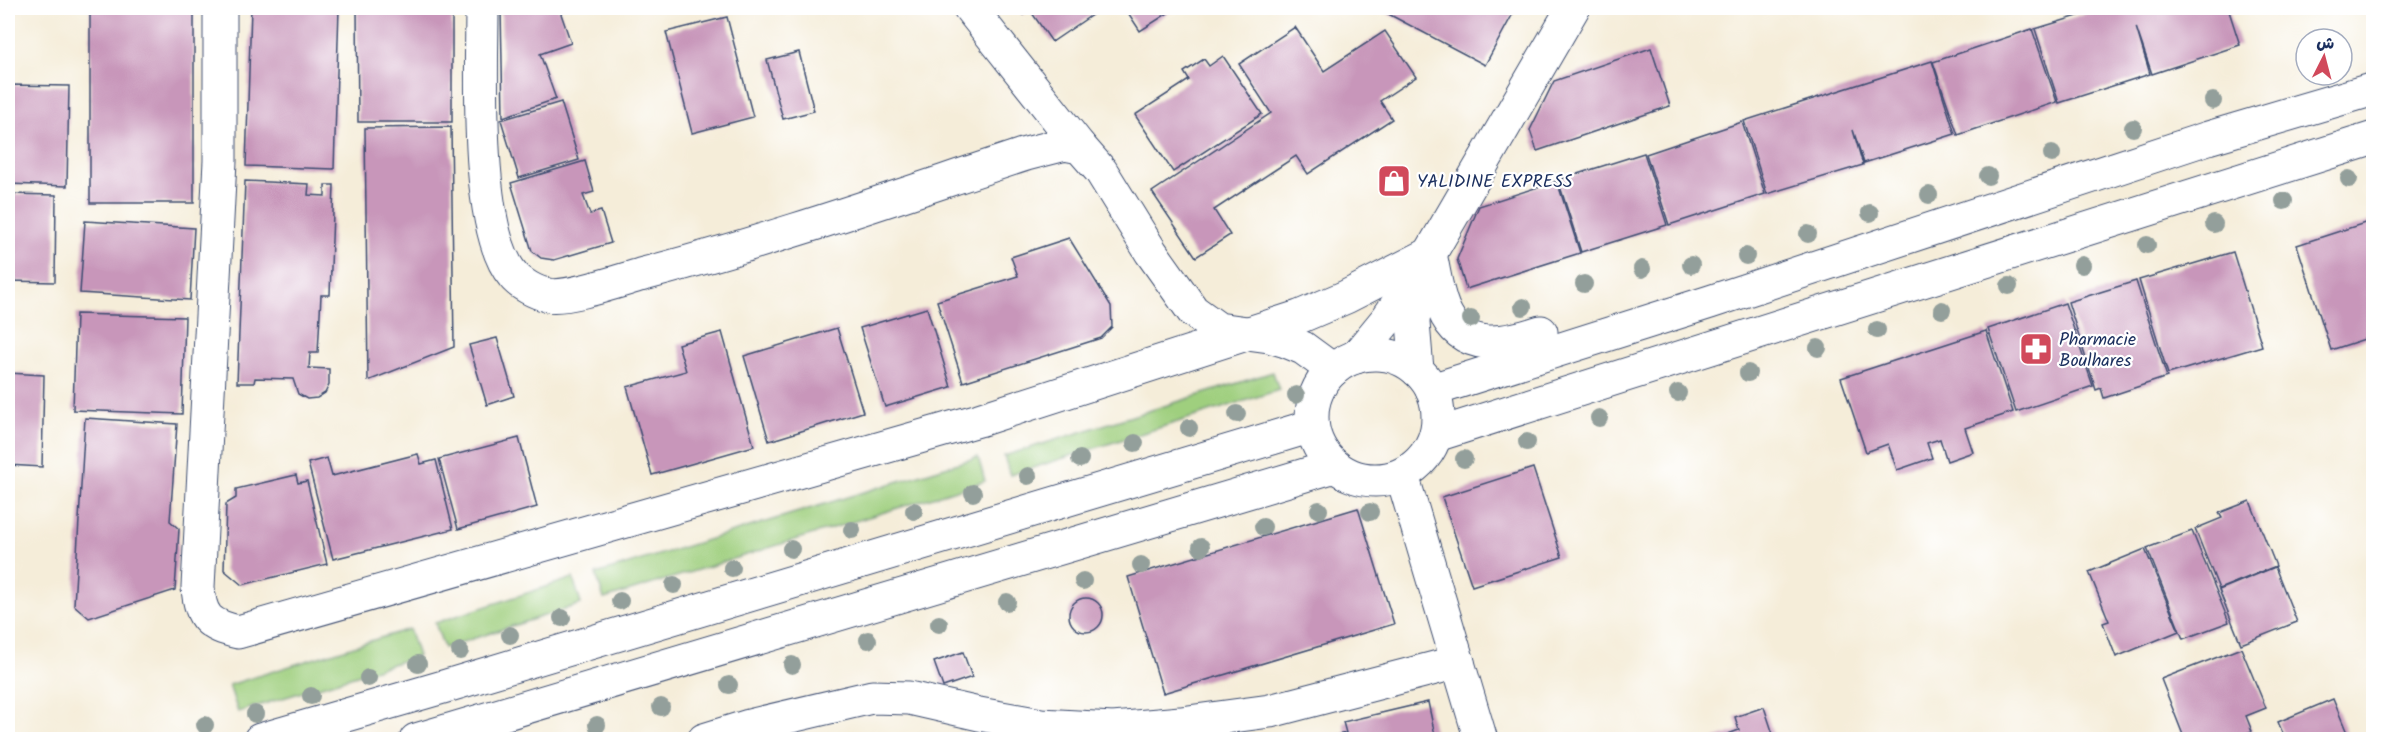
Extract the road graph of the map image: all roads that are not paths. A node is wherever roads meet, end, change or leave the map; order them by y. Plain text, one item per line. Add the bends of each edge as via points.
1 (220, 8) edge
2 (482, 8) edge
3 (970, 8) edge
4 (1573, 8) edge
5 (2373, 89) edge
6 (2373, 138) edge
7 (1080, 147) junction
8 (1424, 265) junction
9 (1710, 303) junction
10 (1251, 333) junction
11 (1344, 363) junction
12 (1424, 380) junction
13 (1312, 426) junction
14 (1436, 435) junction
15 (1335, 466) junction
16 (1401, 474) junction
17 (1458, 662) junction
18 (260, 740) edge
19 (416, 740) edge
20 (704, 740) edge
21 (1481, 740) edge

1 - 10 main road via 220,161 198,586 199,604 206,618 224,628 238,632 945,430
2 - 7 main road via 481,115 492,224 498,248 512,275 548,296 591,289 760,242 1026,154 1065,144
3 - 7 main road
4 - 8 main road
5 - 9 main road via 2196,142
6 - 14 main road
7 - 10 main road via 1101,171 1193,311 1218,329
8 - 9 main road via 1449,320 1460,331 1487,344 1512,341 1626,308
8 - 10 main road
8 - 11 main road via 1388,318
8 - 12 main road via 1413,323
9 - 12 main road
10 - 11 main road
11 - 12 main road via 1384,355 1398,358
11 - 13 main road via 1323,382 1312,411
12 - 14 main road via 1437,405
13 - 15 main road via 1316,441
13 - 18 main road
14 - 16 main road via 1423,458
15 - 16 main road via 1367,480
15 - 19 main road
16 - 17 main road
17 - 20 main road via 1270,711 1181,723 1113,729 1041,725 909,698 872,697
17 - 21 main road

